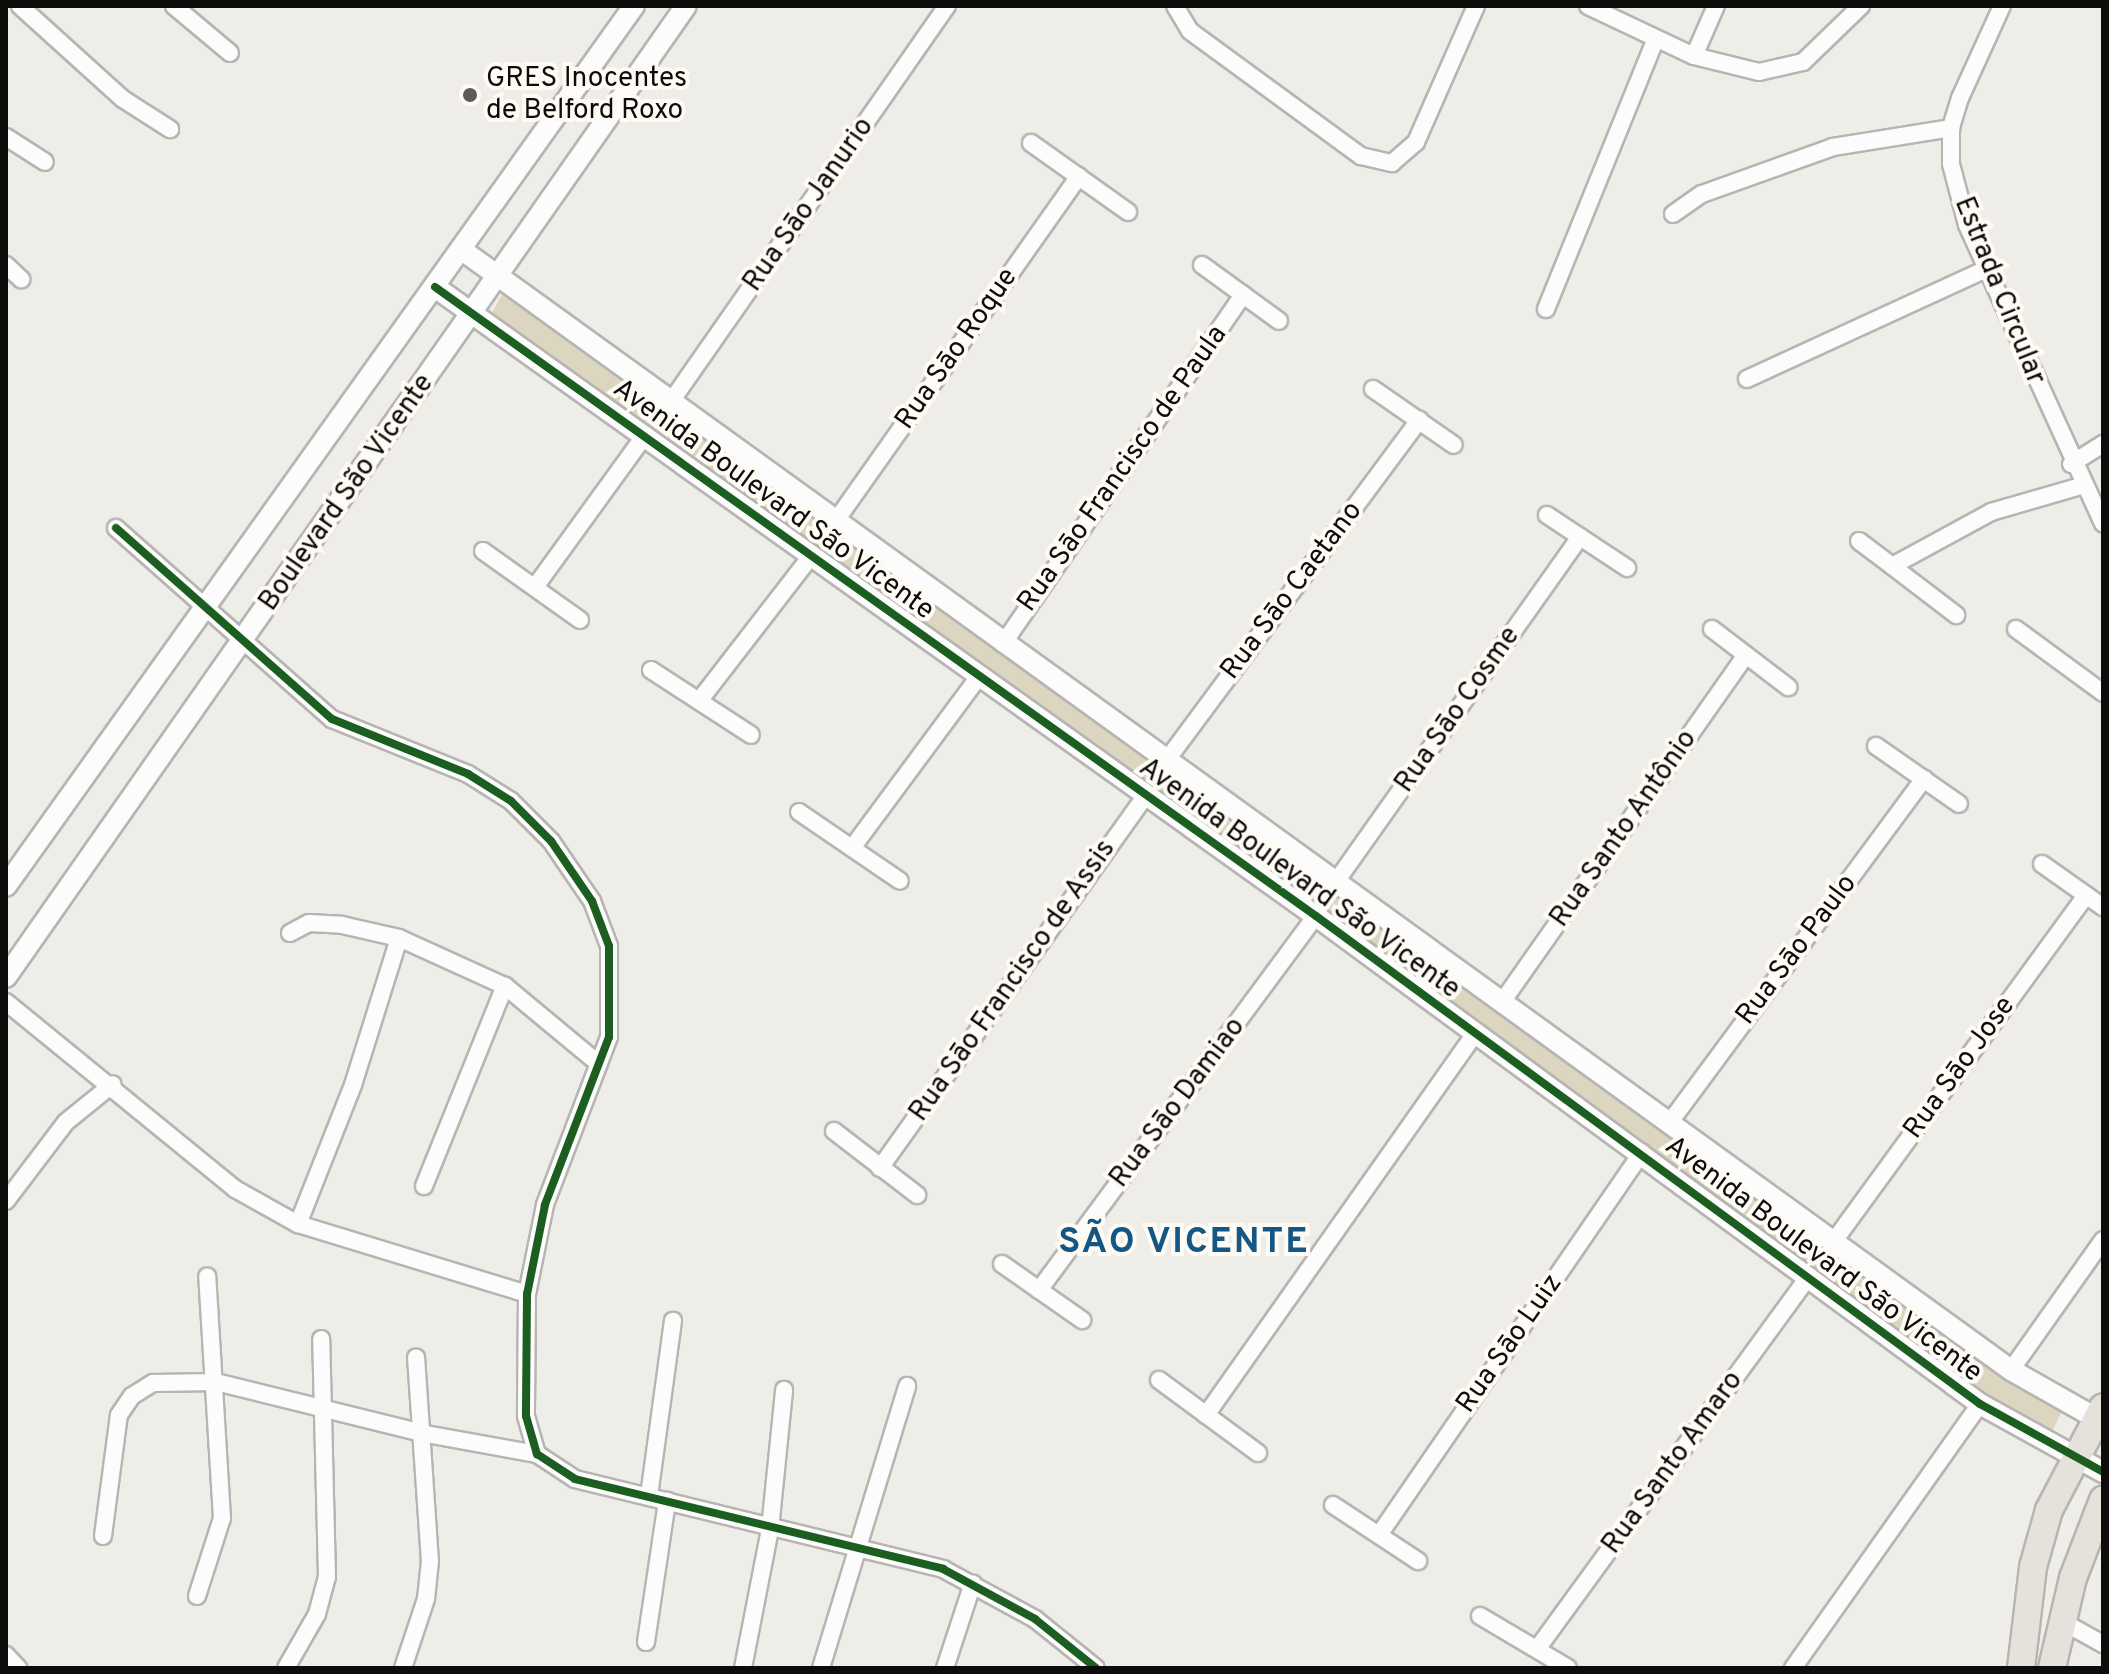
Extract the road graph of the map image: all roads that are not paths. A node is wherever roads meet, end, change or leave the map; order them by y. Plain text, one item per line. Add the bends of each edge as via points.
1 (20, 6) edge
2 (174, 6) edge
3 (634, 6) edge
4 (686, 6) edge
5 (947, 6) edge
6 (1175, 6) edge
7 (1476, 6) edge
8 (1588, 6) edge
9 (1716, 6) edge
10 (1861, 6) edge
11 (2002, 6) edge
12 (1655, 40) junction
13 (230, 53) dead end
14 (1694, 56) junction
15 (1951, 128) junction
16 (170, 129) dead end
17 (6, 137) edge
18 (1031, 143) dead end
19 (45, 162) dead end
20 (1079, 176) junction
21 (1128, 212) dead end
22 (1673, 214) dead end
23 (462, 250) junction
24 (6, 265) edge
25 (1202, 265) dead end
26 (1988, 268) junction
27 (497, 278) junction
28 (21, 279) dead end
29 (435, 287) junction
30 (1243, 295) junction
31 (1546, 309) dead end
32 (472, 314) junction
33 (1279, 321) dead end
34 (1747, 379) dead end
35 (1373, 389) dead end
36 (670, 403) junction
37 (1419, 420) junction
38 (645, 435) junction
39 (2103, 444) edge
40 (1454, 445) dead end
41 (2071, 464) junction
42 (2081, 486) junction
43 (1547, 515) dead end
44 (835, 522) junction
45 (2103, 524) edge
46 (116, 528) dead end
47 (1580, 537) junction
48 (1859, 541) dead end
49 (483, 551) dead end
50 (812, 555) junction
51 (1892, 566) junction
52 (1627, 568) dead end
53 (535, 587) junction
54 (202, 607) junction
55 (1956, 615) dead end
56 (580, 620) dead end
57 (1712, 629) dead end
58 (2016, 629) dead end
59 (245, 640) junction
60 (1003, 644) junction
61 (1746, 655) junction
62 (651, 670) dead end
63 (980, 675) junction
64 (1788, 687) dead end
65 (2103, 693) edge
66 (699, 701) junction
67 (751, 735) dead end
68 (1876, 746) dead end
69 (1166, 761) junction
70 (1924, 779) junction
71 (1146, 795) junction
72 (1959, 804) dead end
73 (799, 812) dead end
74 (852, 848) junction
75 (2042, 864) dead end
76 (900, 881) dead end
77 (1335, 883) junction
78 (6, 886) edge
79 (2086, 895) junction
80 (2103, 907) edge
81 (1316, 916) junction
82 (290, 933) dead end
83 (399, 938) junction
84 (6, 977) edge
85 (505, 986) junction
86 (6, 1002) edge
87 (1502, 1002) junction
88 (1475, 1034) junction
89 (599, 1064) junction
90 (113, 1084) junction
91 (1670, 1122) junction
92 (834, 1131) dead end
93 (1642, 1153) junction
94 (880, 1168) junction
95 (424, 1186) dead end
96 (917, 1195) dead end
97 (6, 1201) edge
98 (298, 1224) junction
99 (2103, 1240) edge
100 (1834, 1241) junction
101 (1002, 1264) dead end
102 (207, 1276) dead end
103 (1809, 1276) junction
104 (1039, 1290) junction
105 (527, 1294) junction
106 (1082, 1320) dead end
107 (673, 1321) dead end
108 (321, 1339) dead end
109 (416, 1357) dead end
110 (2011, 1370) junction
111 (1159, 1380) dead end
112 (216, 1382) junction
113 (907, 1386) dead end
114 (784, 1390) dead end
115 (1980, 1404) junction
116 (322, 1407) junction
117 (1206, 1415) junction
118 (2101, 1416) edge
119 (426, 1434) junction
120 (1258, 1453) dead end
121 (537, 1454) junction
122 (2073, 1458) junction
123 (2103, 1472) edge
124 (649, 1496) junction
125 (2103, 1500) edge
126 (667, 1501) junction
127 (1333, 1505) dead end
128 (770, 1529) junction
129 (1379, 1535) junction
130 (103, 1536) dead end
131 (858, 1549) junction
132 (1418, 1561) dead end
133 (973, 1583) junction
134 (197, 1596) dead end
135 (1480, 1616) dead end
136 (2063, 1622) junction
137 (646, 1642) dead end
138 (2103, 1644) edge
139 (1537, 1649) junction
140 (6, 1655) edge
141 (1078, 1661) edge
142 (18, 1668) edge
143 (286, 1668) edge
144 (403, 1668) edge
145 (743, 1668) edge
146 (821, 1668) edge
147 (945, 1668) edge
148 (1096, 1668) edge
149 (1568, 1668) edge
150 (1793, 1668) edge
151 (2021, 1668) edge
152 (2052, 1668) edge

1 - 16 street via 123,99
2 - 13 street
3 - 23 street, Boulevard São Vicente
4 - 27 street, Boulevard São Vicente
5 - 36 street, Rua Sāo Janurio
6 - 7 street via 1190,31 1377,163 1392,163 1412,149
8 - 12 street
9 - 14 street
10 - 14 street via 1823,48 1782,70 1736,70
11 - 15 street, Estrada Circular
12 - 14 street
12 - 31 street
15 - 22 street via 1833,147 1702,194
15 - 26 street, Estrada Circular via 1958,198
17 - 19 street
18 - 20 street
20 - 21 street
20 - 44 street, Rua Sāo Roque
23 - 27 street, Avenida Boulevard São Vicente
23 - 29 street, Boulevard São Vicente
24 - 28 street
25 - 30 street
26 - 34 street
26 - 41 street, Estrada Circular
27 - 32 street, Boulevard São Vicente
27 - 36 street, Avenida Boulevard São Vicente
29 - 32 street, Avenida Boulevard São Vicente
29 - 54 street, Boulevard São Vicente
30 - 33 street
30 - 60 street, Rua Sāo Francisco de Paula
32 - 38 street, Avenida Boulevard São Vicente
32 - 59 street, Boulevard São Vicente
35 - 37 street
36 - 44 street, Avenida Boulevard São Vicente
37 - 40 street
37 - 69 street, Rua Sāo Caetano
38 - 50 street, Avenida Boulevard São Vicente
38 - 53 street
39 - 41 street
41 - 42 street, Estrada Circular
42 - 45 street, Estrada Circular
42 - 51 street via 1991,512
43 - 47 street
44 - 60 street, Avenida Boulevard São Vicente
46 - 54 street
47 - 52 street
47 - 77 street, Rua Sāo Cosme
48 - 51 street
49 - 53 street
50 - 63 street, Avenida Boulevard São Vicente
50 - 66 street
51 - 55 street
53 - 56 street
54 - 59 street
54 - 78 street, Boulevard São Vicente
57 - 61 street
58 - 65 street
59 - 84 street, Boulevard São Vicente
59 - 89 street via 332,719 468,774 511,801 551,841 592,901 609,946 612,1001
60 - 69 street, Avenida Boulevard São Vicente
61 - 64 street
61 - 87 street, Rua Santo Antônio
62 - 66 street
63 - 71 street, Avenida Boulevard São Vicente
63 - 74 street
66 - 67 street
68 - 70 street
69 - 77 street, Avenida Boulevard São Vicente
70 - 72 street
70 - 91 street, Rua Sāo Paulo
71 - 81 street, Avenida Boulevard São Vicente
71 - 94 street, Rua Sāo Francisco de Assis
73 - 74 street
74 - 76 street
75 - 79 street
77 - 87 street, Avenida Boulevard São Vicente
79 - 80 street
79 - 100 street, Rua Sāo Jose
81 - 88 street, Avenida Boulevard São Vicente
81 - 104 street, Rua Sāo Damiao
82 - 83 street via 309,923 331,924
83 - 85 street
83 - 98 street via 353,1085
85 - 89 street
85 - 95 street
86 - 90 street
87 - 91 street, Avenida Boulevard São Vicente
88 - 93 street, Avenida Boulevard São Vicente
88 - 117 street
89 - 105 street via 545,1205
90 - 97 street via 66,1122
90 - 98 street via 235,1189
91 - 100 street, Avenida Boulevard São Vicente
92 - 94 street
93 - 103 street, Avenida Boulevard São Vicente
93 - 129 street, Rua Sāo Luiz
94 - 96 street
98 - 105 street
99 - 110 street
100 - 110 street, Avenida Boulevard São Vicente
101 - 104 street
102 - 112 street
103 - 115 street, Avenida Boulevard São Vicente
103 - 139 street, Rua Santo Amaro
104 - 106 street
105 - 121 street via 526,1416
107 - 124 street
108 - 116 street
109 - 119 street
110 - 118 street, Avenida Boulevard São Vicente
111 - 117 street
112 - 116 street
112 - 130 street via 153,1383 132,1396 113,1438
112 - 134 street via 222,1518
113 - 131 street
114 - 128 street
115 - 122 street, Avenida Boulevard São Vicente
115 - 150 street
116 - 119 street
116 - 143 street via 327,1577 317,1614
117 - 120 street
118 - 122 main road
119 - 121 street
119 - 144 street via 430,1562 426,1599
121 - 124 street via 575,1479
122 - 123 street, Avenida Boulevard São Vicente
122 - 151 main road via 2049,1510 2033,1567
124 - 126 street
125 - 136 main road
126 - 128 street
126 - 137 street
127 - 129 street
128 - 131 street
128 - 145 street
129 - 132 street
131 - 133 street
131 - 146 street
133 - 141 street
133 - 147 street
135 - 139 street
136 - 138 street
136 - 152 main road
139 - 149 street
140 - 142 street
141 - 148 street

